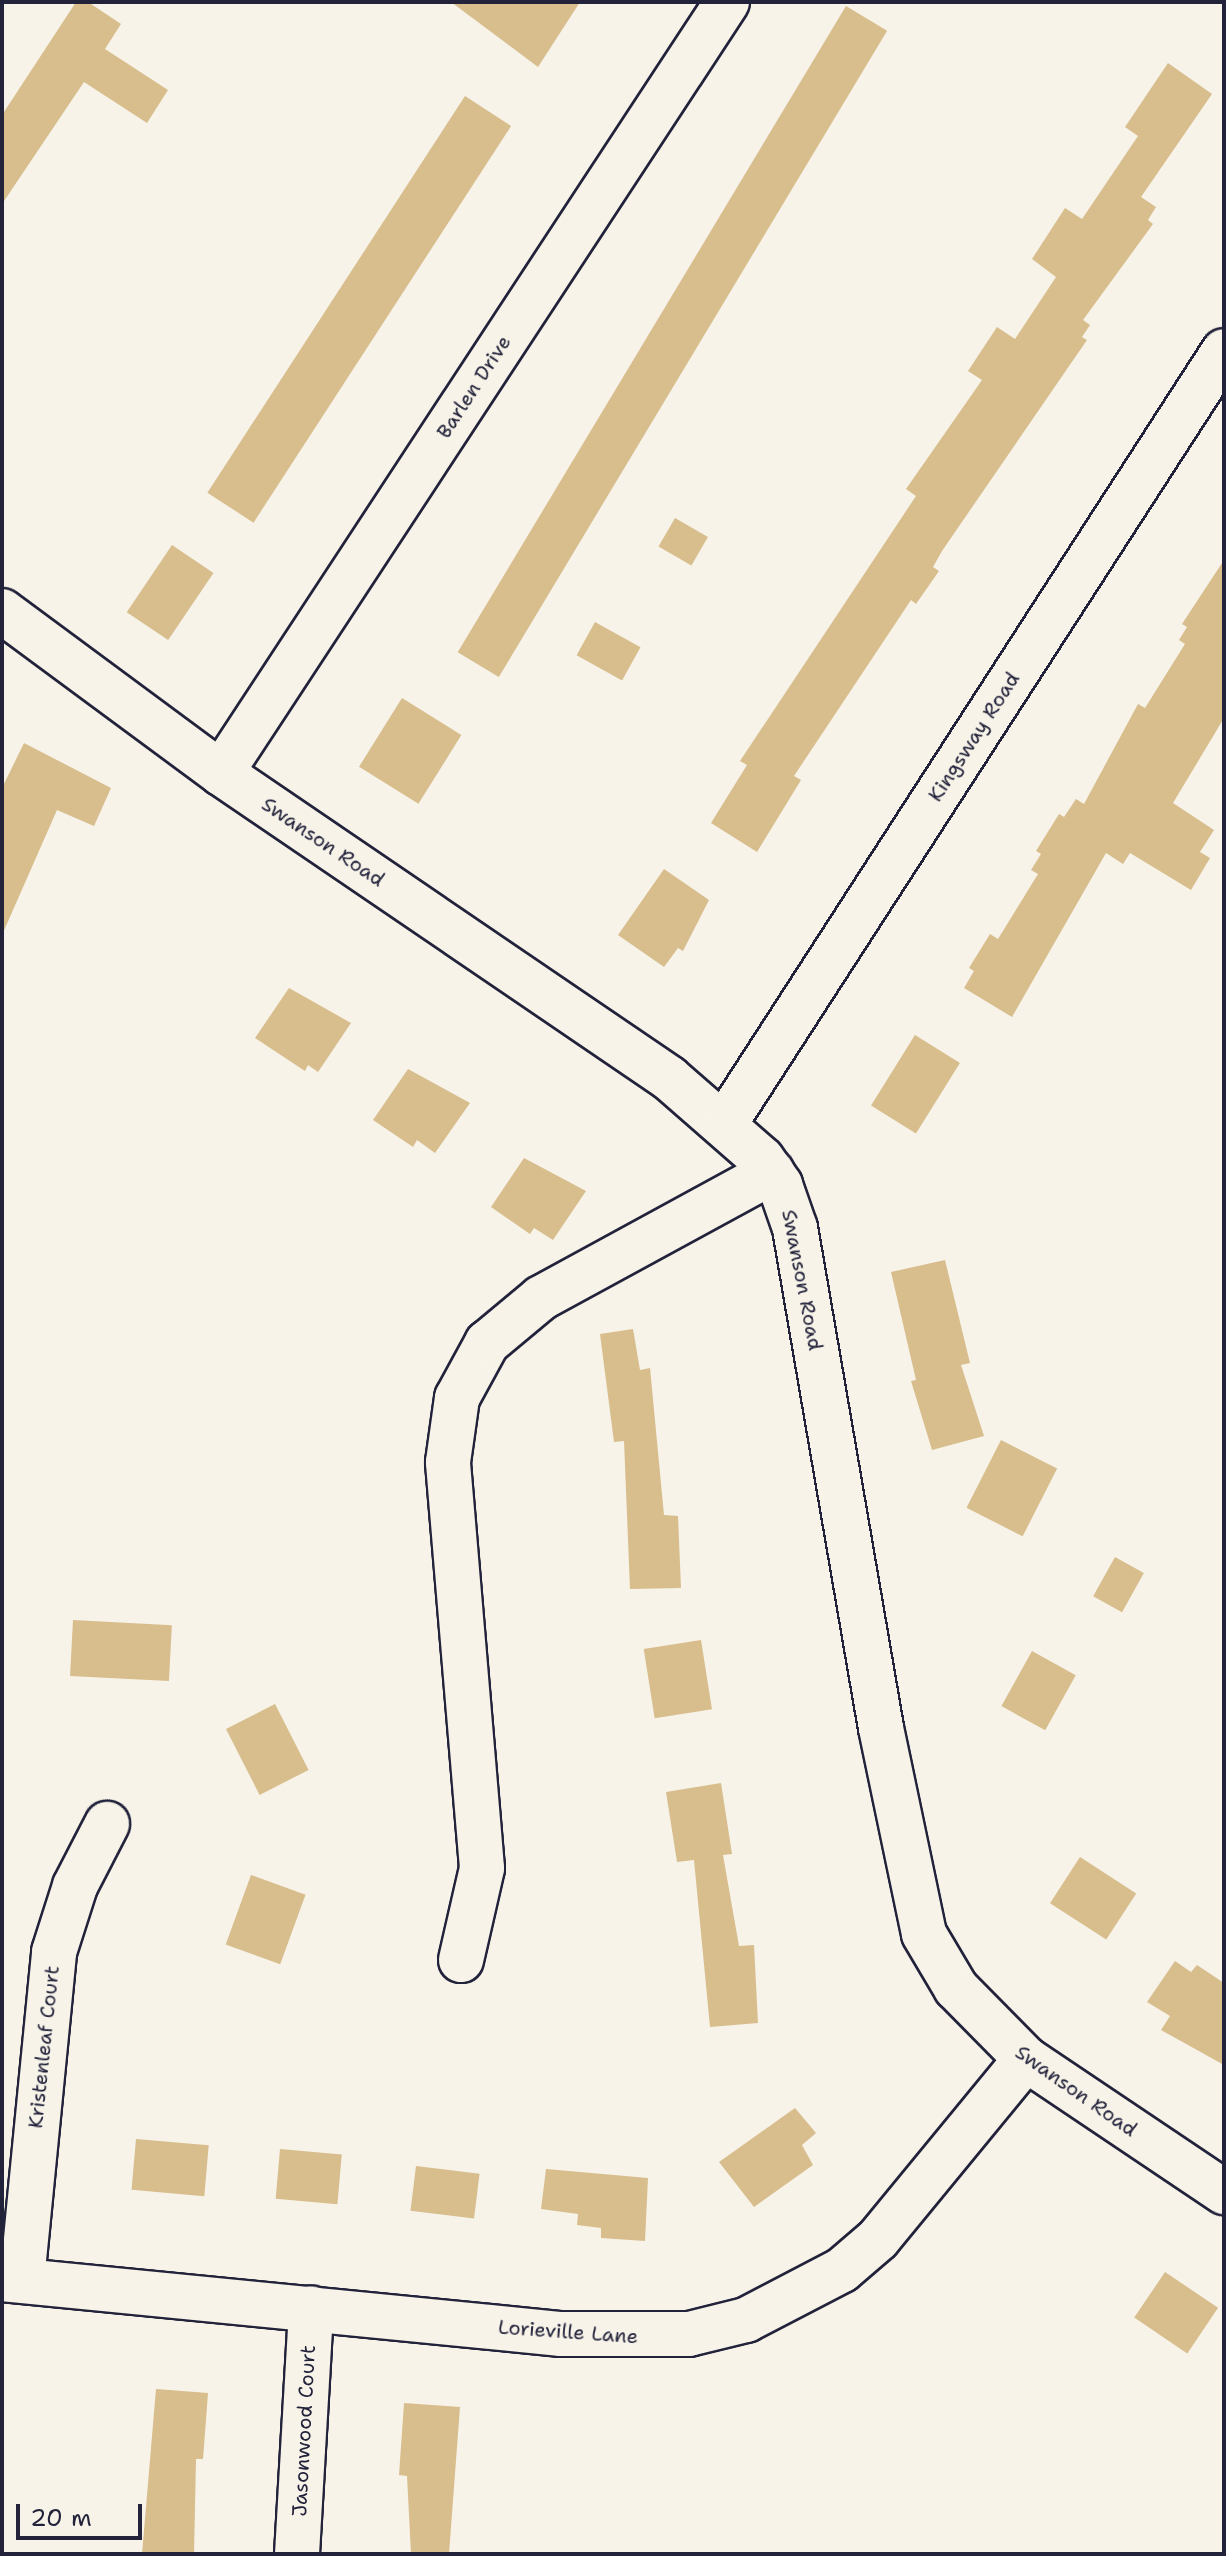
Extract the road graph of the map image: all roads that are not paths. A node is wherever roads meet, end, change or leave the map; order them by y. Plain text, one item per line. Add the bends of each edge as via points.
1 (727, 2) edge
2 (1224, 351) edge
3 (2, 611) edge
4 (221, 773) junction
5 (725, 1123) junction
6 (772, 1172) junction
7 (107, 1824) dead end
8 (461, 1960) dead end
9 (1026, 2059) junction
10 (1224, 2192) edge
11 (12, 2279) edge
12 (311, 2308) junction
13 (297, 2554) edge

1 - 4 street, Barlen Drive
2 - 5 street, Kingsway Road
3 - 4 street, Swanson Road
4 - 5 street, Swanson Road via 669,1078
5 - 6 street, Swanson Road
6 - 8 street via 541,1298 487,1343 457,1398 449,1477 482,1868
6 - 9 street, Swanson Road via 795,1228 915,1906 956,1988
7 - 11 street, Kristenleaf Court via 62,1918 54,1952
9 - 10 street, Swanson Road
9 - 12 street, Lorieville Lane via 878,2239 799,2297 746,2320 689,2334 625,2339
11 - 12 street, Lorieville Lane
12 - 13 street, Jasonwood Court

